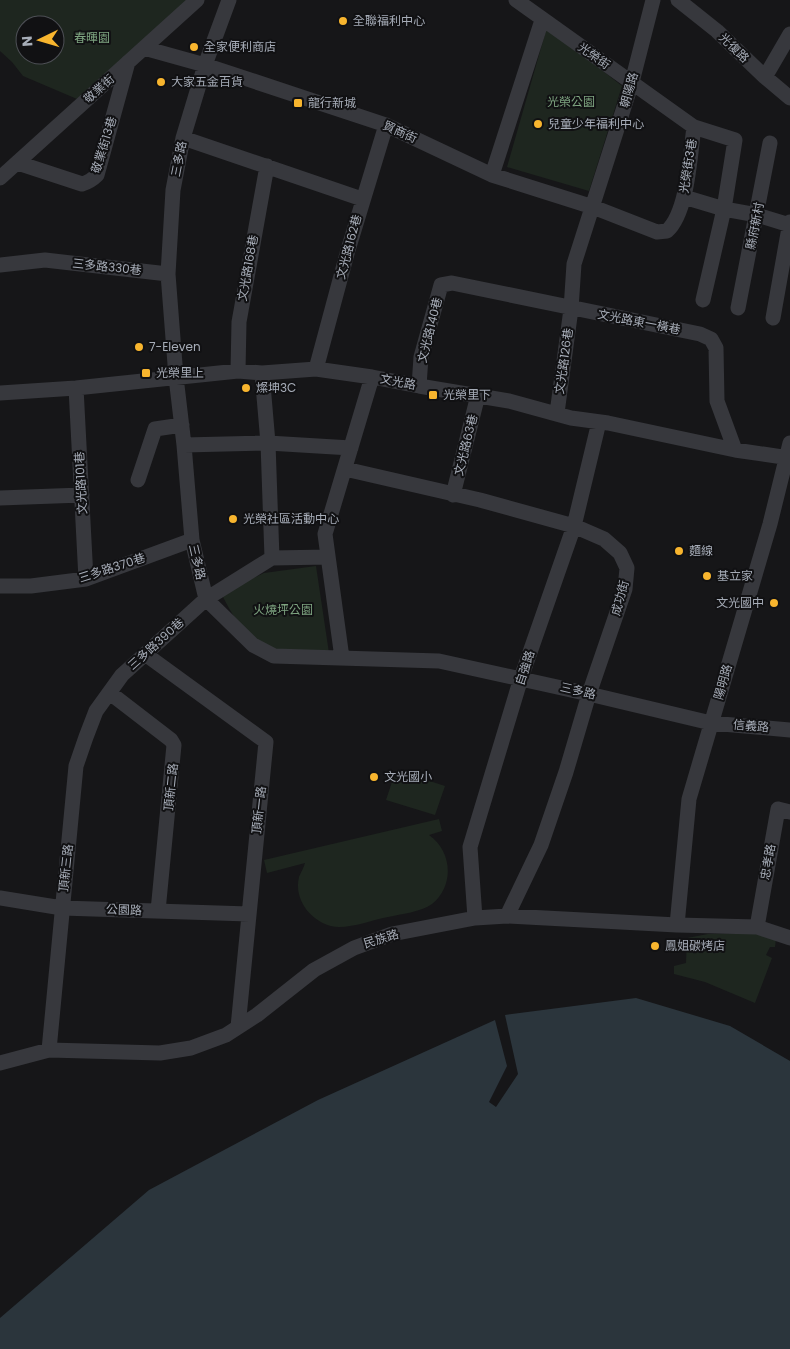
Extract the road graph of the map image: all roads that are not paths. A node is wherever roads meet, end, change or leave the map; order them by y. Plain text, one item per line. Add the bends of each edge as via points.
1 (197, 0) edge
2 (229, 0) edge
3 (516, 0) edge
4 (653, 0) edge
5 (678, 0) edge
6 (542, 20) junction
7 (790, 34) edge
8 (144, 48) junction
9 (128, 62) junction
10 (205, 65) junction
11 (765, 78) junction
12 (632, 82) junction
13 (790, 98) edge
14 (386, 125) junction
15 (694, 127) junction
16 (183, 138) junction
17 (770, 144) dead end
18 (18, 162) junction
19 (267, 166) junction
20 (492, 175) junction
21 (0, 178) edge
22 (684, 196) junction
23 (362, 199) junction
24 (593, 207) junction
25 (724, 209) junction
26 (757, 215) junction
27 (790, 224) edge
28 (667, 231) joint
29 (0, 265) edge
30 (168, 274) junction
31 (452, 283) joint
32 (704, 300) dead end
33 (738, 308) dead end
34 (572, 309) junction
35 (773, 318) dead end
36 (316, 369) junction
37 (238, 371) junction
38 (262, 372) junction
39 (176, 377) junction
40 (372, 377) junction
41 (419, 386) junction
42 (76, 388) junction
43 (0, 394) edge
44 (478, 395) junction
45 (557, 413) junction
46 (599, 422) junction
47 (182, 425) junction
48 (268, 443) junction
49 (184, 445) junction
50 (351, 448) junction
51 (735, 450) junction
52 (789, 453) edge
53 (345, 469) junction
54 (138, 480) dead end
55 (82, 495) junction
56 (454, 495) junction
57 (0, 498) edge
58 (574, 526) junction
59 (192, 540) junction
60 (328, 557) junction
61 (272, 558) junction
62 (86, 579) junction
63 (0, 586) edge
64 (206, 599) junction
65 (145, 654) junction
66 (342, 658) junction
67 (521, 678) junction
68 (110, 693) junction
69 (589, 694) junction
70 (711, 723) junction
71 (790, 730) edge
72 (790, 812) edge
73 (0, 898) edge
74 (62, 908) junction
75 (158, 911) junction
76 (248, 914) junction
77 (507, 916) junction
78 (475, 918) junction
79 (677, 925) junction
80 (757, 927) junction
81 (790, 938) edge
82 (238, 1027) junction
83 (49, 1050) junction
84 (0, 1063) edge

1 - 8 street, 敬業街
2 - 10 street, 三多路
3 - 6 street, 光榮街
4 - 12 street, 朝陽路
5 - 11 street, 光復路 via 717,31
6 - 12 street, 光榮街
6 - 20 street
7 - 11 street
8 - 9 street, 敬業街
8 - 10 street, 貿商街
9 - 18 street, 敬業街
9 - 18 street, 敬業街13巷 via 94,179 82,184
10 - 14 street, 貿商街
10 - 16 street, 三多路
11 - 13 street, 光復路
12 - 15 street, 光榮街
12 - 24 street, 朝陽路
14 - 20 street, 貿商街
14 - 23 street, 文光路162巷
15 - 22 street, 光榮街3巷
15 - 25 street, 光榮街 via 735,140
16 - 19 street
16 - 30 street, 三多路 via 173,190
17 - 26 street, 縣府新村
18 - 21 street, 敬業街
19 - 23 street
19 - 37 street, 文光路168巷 via 239,322
20 - 24 street, 貿商街
22 - 25 street
22 - 28 street, 光榮街3巷 via 674,225
23 - 36 street, 文光路162巷
24 - 28 street, 貿商街 via 657,232
24 - 34 street via 574,264
25 - 26 street
25 - 32 street
26 - 27 street
26 - 33 street, 縣府新村
27 - 35 street
29 - 30 street, 三多路330巷 via 46,260
30 - 39 street, 三多路
31 - 34 street, 文光路東一橫巷
31 - 41 street, 文光路140巷 via 441,285 422,357
34 - 45 street, 文光路126巷
34 - 51 street, 文光路東一橫巷 via 712,339 716,348 717,401
36 - 38 street, 文光路
36 - 40 street, 文光路
37 - 38 street, 文光路
37 - 39 street, 文光路
38 - 48 street
39 - 42 street, 文光路
39 - 47 street, 三多路
40 - 41 street, 文光路
40 - 50 street
41 - 44 street, 文光路
42 - 43 street, 文光路
42 - 55 street, 文光路101巷
44 - 45 street, 文光路
44 - 56 street, 文光路63巷
45 - 46 street, 文光路
46 - 51 street, 文光路
46 - 58 street, 自強路
47 - 49 street, 三多路
47 - 54 street via 155,429
48 - 49 street
48 - 50 street
48 - 61 street
49 - 59 street, 三多路
50 - 53 street
51 - 52 street, 文光路
52 - 70 street, 陽明路
53 - 56 street, 成功街
53 - 60 street via 326,534
55 - 57 street
55 - 62 street, 文光路101巷
56 - 58 street, 成功街
58 - 67 street, 自強路
58 - 69 street, 成功街 via 604,539 620,553 627,568 625,589
59 - 62 street, 三多路370巷
59 - 64 street, 三多路
60 - 61 street
60 - 66 street
61 - 64 street, 三多路390巷
62 - 63 street, 三多路370巷
64 - 65 street, 三多路390巷
64 - 66 street, 三多路 via 252,645 274,656
65 - 68 street, 三多路390巷 via 122,675
65 - 76 street, 頂新一路 via 266,742
66 - 67 street, 三多路 via 439,661
67 - 69 street, 三多路
67 - 78 street, 自強路 via 470,847
68 - 74 street, 頂新三路 via 96,711 76,766
68 - 75 street, 頂新二路 via 174,745
69 - 70 street, 三多路
69 - 77 street, 成功街 via 541,845
70 - 71 street, 信義路
70 - 79 street, 陽明路 via 689,799
72 - 80 street, 忠孝路 via 778,809
73 - 74 street, 公園路
74 - 75 street, 公園路
74 - 83 street, 頂新三路
75 - 76 street, 公園路
76 - 82 street, 頂新一路
77 - 78 street, 民族路
77 - 79 street, 民族路
78 - 82 street, 民族路 via 392,934 354,948 314,970
79 - 80 street, 民族路
80 - 81 street, 民族路
82 - 83 street, 民族路 via 212,1041 180,1051
83 - 84 street, 民族路

